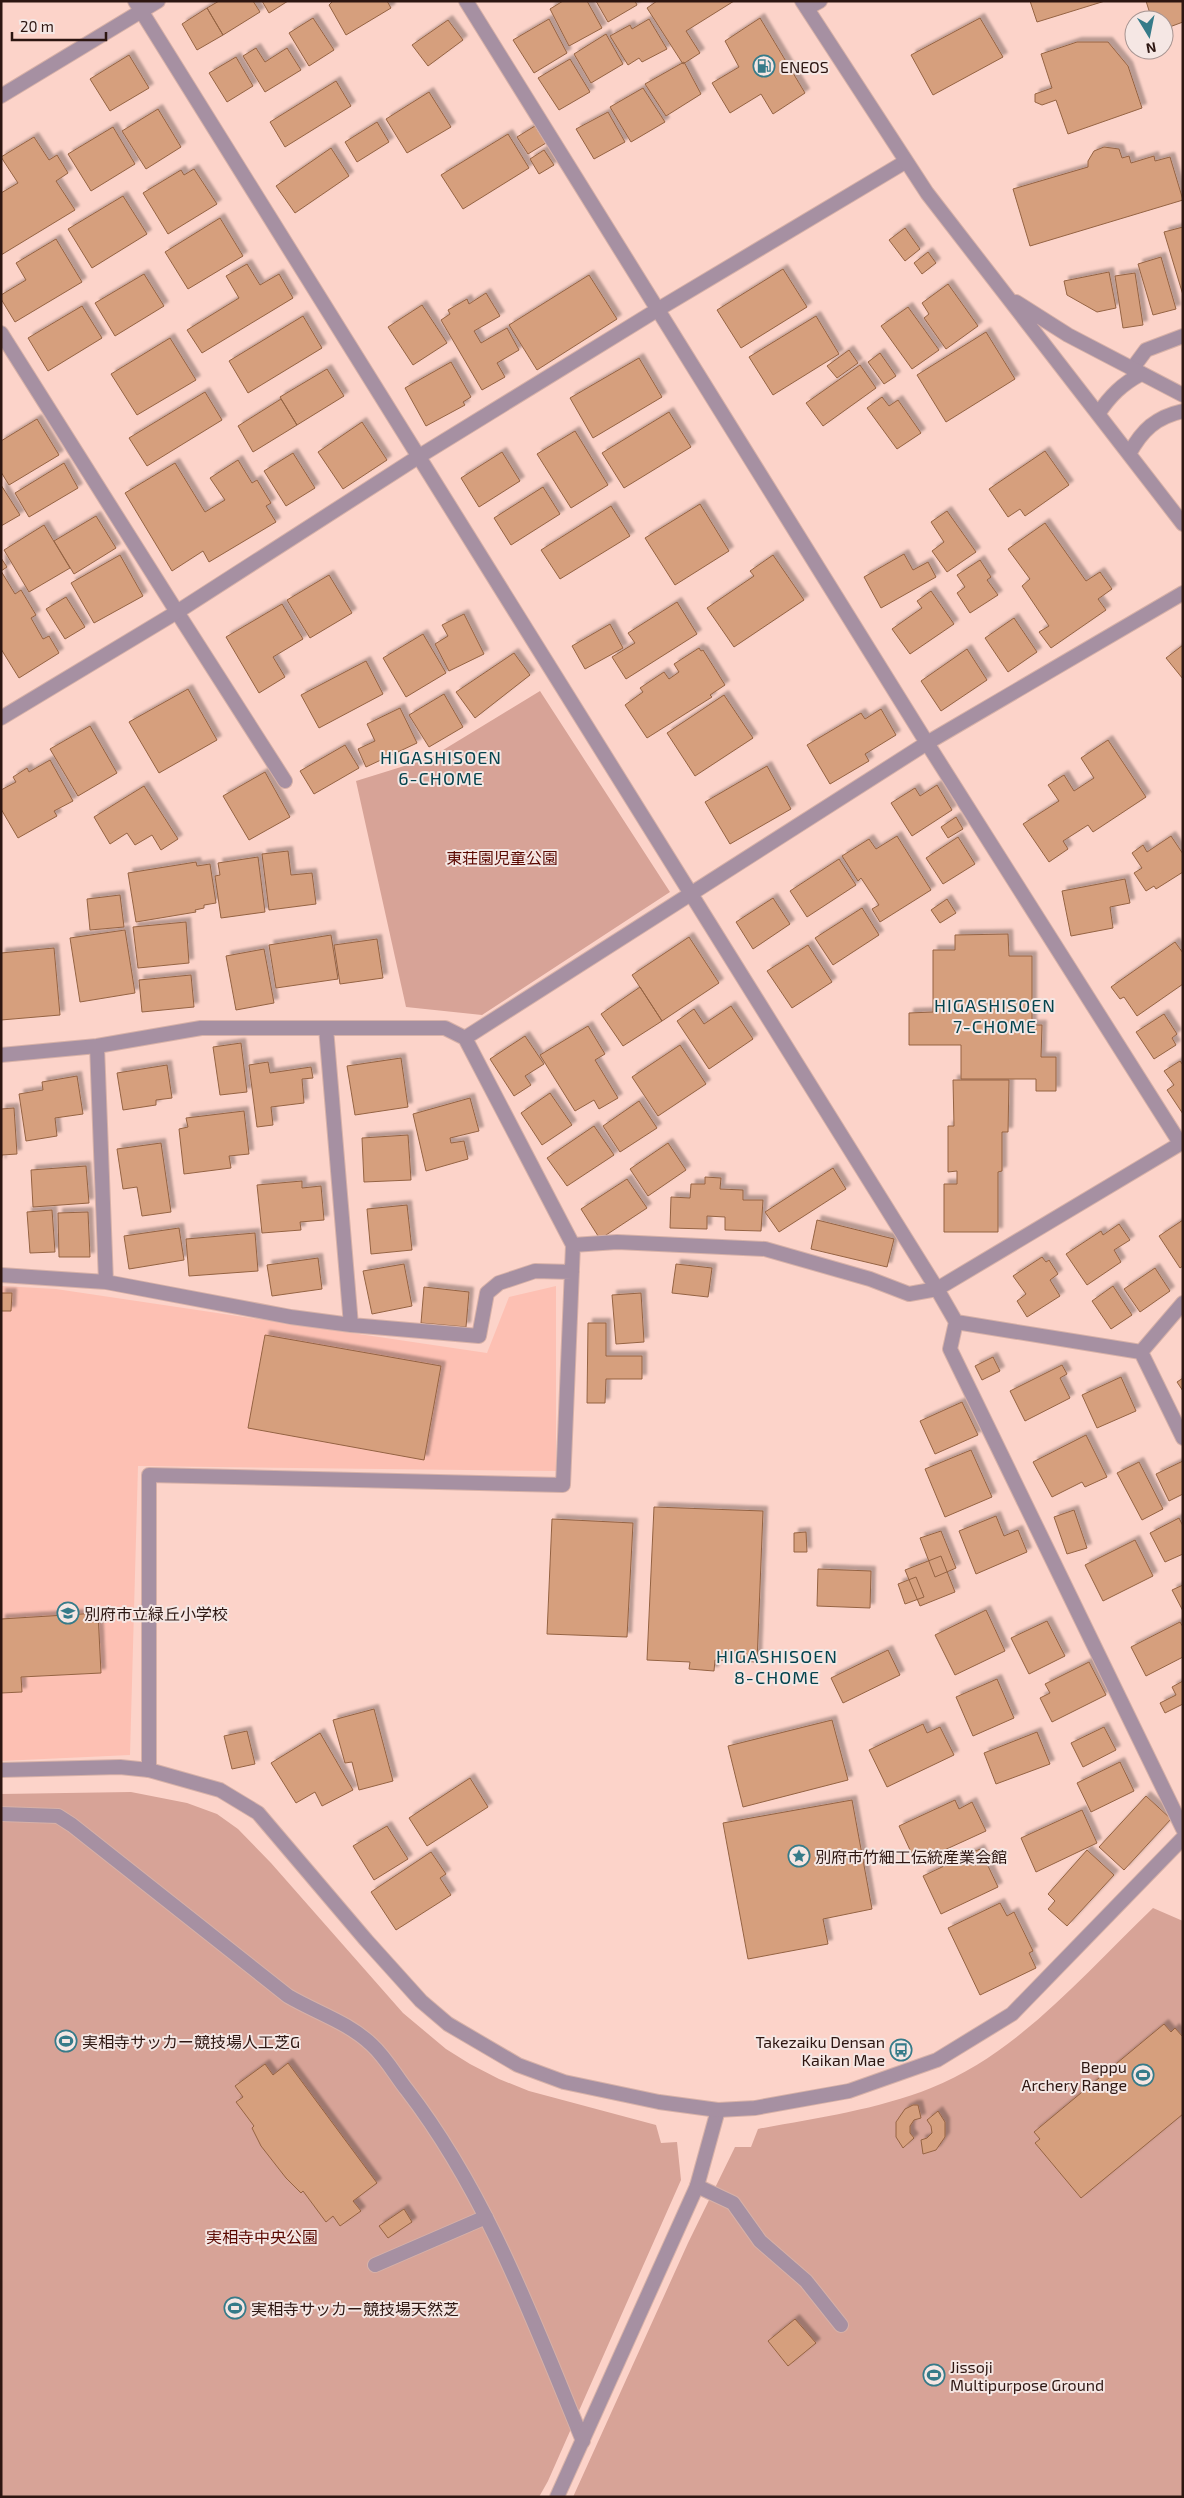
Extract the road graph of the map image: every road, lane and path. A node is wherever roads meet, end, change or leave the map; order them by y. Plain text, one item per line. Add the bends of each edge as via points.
1 (158, 1) edge
2 (466, 1) edge
3 (820, 1) edge
4 (804, 5) edge
5 (138, 6) edge
6 (1, 96) edge
7 (905, 162) junction
8 (999, 287) junction
9 (657, 310) junction
10 (1, 333) edge
11 (1183, 336) edge
12 (1136, 371) junction
13 (1183, 395) edge
14 (1183, 410) edge
15 (1098, 414) junction
16 (1129, 454) junction
17 (418, 457) junction
18 (1183, 524) edge
19 (1183, 593) edge
20 (177, 612) junction
21 (1, 718) edge
22 (927, 743) junction
23 (285, 781) dead end
24 (692, 894) junction
25 (326, 1028) junction
26 (465, 1038) junction
27 (97, 1046) junction
28 (1, 1055) edge
29 (1182, 1142) edge
30 (573, 1245) junction
31 (572, 1272) junction
32 (1, 1275) edge
33 (106, 1282) junction
34 (937, 1288) junction
35 (1183, 1303) edge
36 (956, 1322) junction
37 (352, 1325) junction
38 (1141, 1352) junction
39 (1183, 1438) edge
40 (1, 1770) edge
41 (149, 1770) junction
42 (1, 1814) edge
43 (1183, 1829) edge
44 (1183, 1838) edge
45 (718, 2110) junction
46 (697, 2186) junction
47 (486, 2217) junction
48 (375, 2265) dead end
49 (841, 2325) dead end
50 (583, 2441) junction
51 (557, 2497) edge

1 - 5 street
2 - 9 street
3 - 4 street
4 - 7 street
5 - 6 street
5 - 17 street
7 - 8 street
7 - 9 street
8 - 12 street via 1043,321
8 - 15 street
9 - 17 street
9 - 22 street
10 - 20 street
11 - 12 street via 1146,350
12 - 13 street
12 - 15 street via 1114,392
14 - 16 street via 1155,421 1144,430
15 - 16 street
16 - 18 street
17 - 20 street
17 - 24 street
19 - 22 street
20 - 21 street
20 - 23 street
22 - 24 street
22 - 29 street
24 - 26 street
24 - 34 street
25 - 26 street via 445,1028
25 - 27 street via 201,1028
25 - 37 street
26 - 30 street
27 - 28 street
27 - 33 street
29 - 34 street
30 - 31 street
30 - 34 street via 617,1242 765,1249 870,1279 909,1294
31 - 37 street via 535,1271 498,1283 487,1293 480,1336
31 - 41 street via 563,1485 149,1475
32 - 33 street
33 - 37 street via 291,1317
34 - 36 street
35 - 38 street
36 - 38 street
36 - 43 street via 950,1349
38 - 39 street
40 - 41 street via 120,1767
41 - 45 street via 220,1790 258,1813 421,2001 448,2024 478,2042 518,2065 564,2082 659,2102
42 - 47 street via 58,1816 72,1824 288,1996 335,2018 373,2046 425,2113 458,2164
44 - 45 street via 1012,2014 937,2060 849,2091 755,2108
45 - 46 street
46 - 49 street via 733,2204 760,2241 806,2281
46 - 50 street
47 - 48 street
47 - 50 street
50 - 51 street

